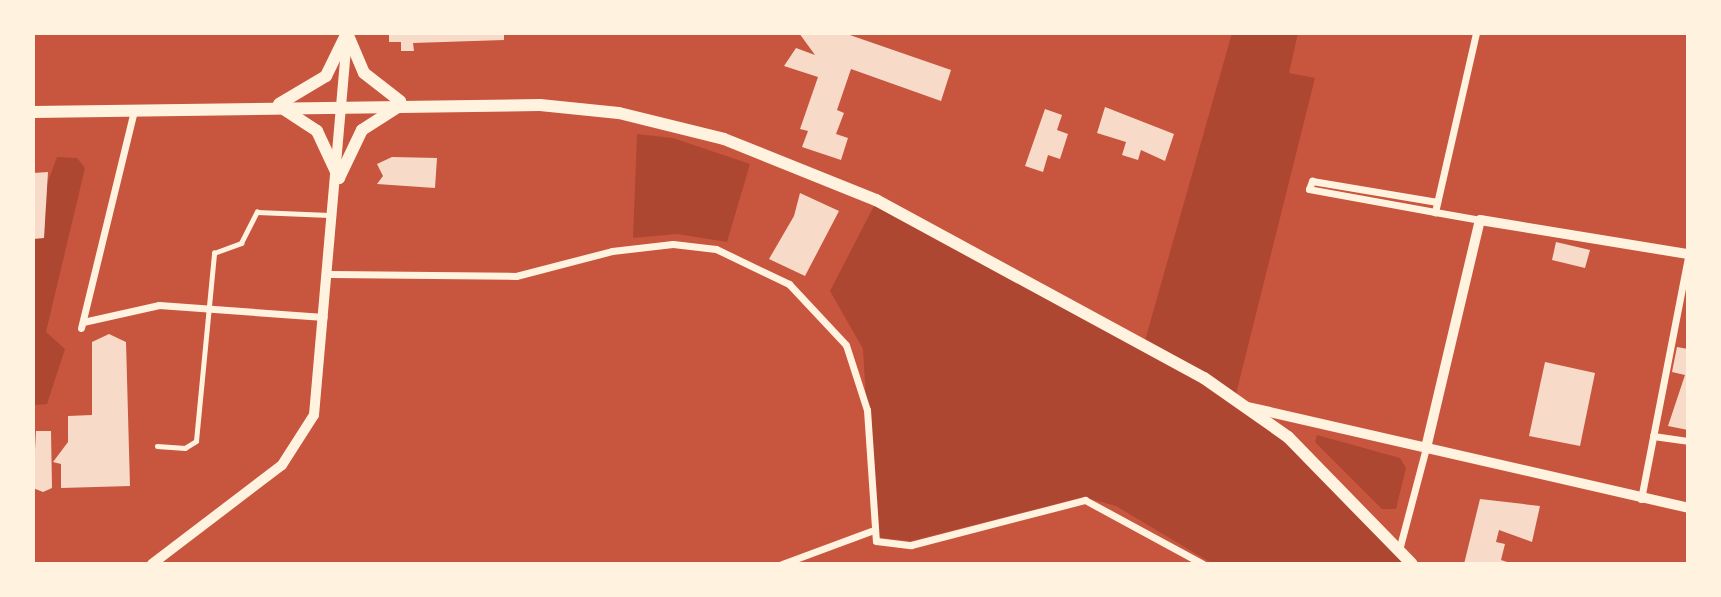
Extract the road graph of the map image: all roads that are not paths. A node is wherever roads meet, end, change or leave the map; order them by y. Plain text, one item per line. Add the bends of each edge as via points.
1 (347, 33) edge
2 (1476, 33) edge
3 (404, 103) junction
4 (344, 104) junction
5 (275, 106) junction
6 (135, 110) junction
7 (33, 112) edge
8 (339, 178) junction
9 (1437, 202) junction
10 (1435, 212) junction
11 (336, 215) junction
12 (1480, 220) junction
13 (1688, 256) edge
14 (331, 274) junction
15 (207, 308) junction
16 (324, 317) junction
17 (1248, 407) junction
18 (1653, 436) junction
19 (1688, 441) edge
20 (157, 446) dead end
21 (1426, 448) junction
22 (1641, 500) junction
23 (1688, 508) edge
24 (871, 531) junction
25 (1399, 550) junction
26 (152, 564) edge
27 (782, 564) edge
28 (1203, 564) edge
29 (1412, 564) edge

1 - 3 main road via 364,73
1 - 4 street
1 - 5 main road via 326,76
2 - 9 street
3 - 4 main road
3 - 8 main road via 362,130
3 - 17 main road via 607,111 777,156 981,256
4 - 5 main road
4 - 8 street
5 - 6 main road
5 - 8 main road via 303,117 317,131
6 - 7 main road
6 - 15 street via 82,325 149,305
8 - 11 street
9 - 10 street
9 - 10 street via 1312,181 1309,189
10 - 12 street
11 - 14 street
11 - 15 lane via 257,212 241,243 214,253
12 - 13 street
12 - 21 street
13 - 18 street
14 - 16 street
14 - 24 street via 516,276 577,258 673,244 716,250 764,269 789,284 846,345 867,410
15 - 16 street
15 - 20 lane via 196,441 185,448
16 - 26 street via 314,415 295,451
17 - 21 main road
17 - 25 main road via 1310,456
18 - 19 street
18 - 22 street
21 - 22 main road
21 - 25 street
22 - 23 main road
24 - 27 street
24 - 28 street via 876,541 911,545 1085,500
25 - 29 main road

